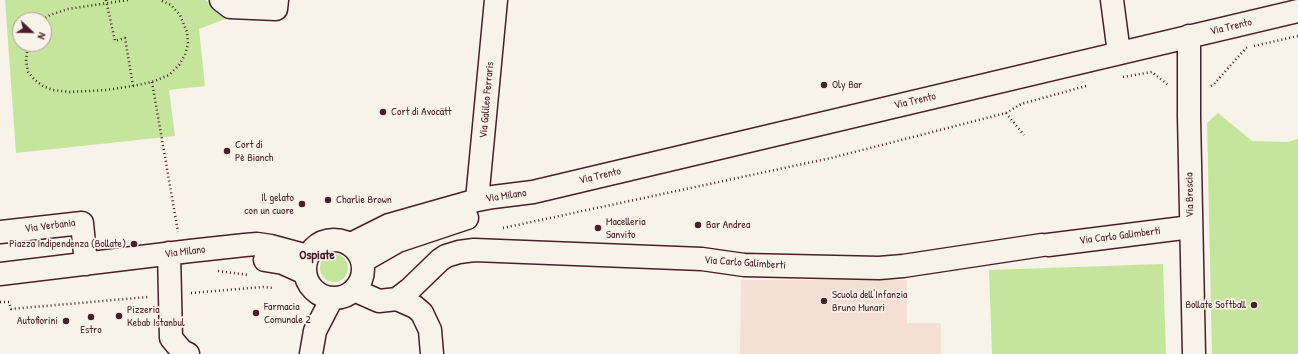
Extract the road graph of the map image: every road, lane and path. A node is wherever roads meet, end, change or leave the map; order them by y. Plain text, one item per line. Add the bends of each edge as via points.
1 (128, 0) edge
2 (160, 0) edge
3 (221, 0) edge
4 (277, 0) edge
5 (496, 0) edge
6 (1112, 0) edge
7 (106, 2) edge
8 (1287, 9) edge
9 (52, 14) edge
10 (1189, 36) junction
11 (1298, 36) edge
12 (27, 52) edge
13 (1119, 53) junction
14 (1119, 77) dead end
15 (152, 82) junction
16 (1089, 85) dead end
17 (1169, 85) dead end
18 (133, 86) junction
19 (1209, 86) dead end
20 (1006, 113) junction
21 (1024, 136) dead end
22 (533, 192) junction
23 (478, 200) junction
24 (1191, 227) junction
25 (502, 228) dead end
26 (0, 232) edge
27 (172, 250) junction
28 (357, 253) junction
29 (86, 264) junction
30 (307, 271) junction
31 (211, 272) dead end
32 (0, 274) edge
33 (256, 276) dead end
34 (263, 282) dead end
35 (263, 287) junction
36 (274, 288) dead end
37 (354, 290) junction
38 (170, 295) junction
39 (333, 299) junction
40 (396, 299) junction
41 (0, 302) edge
42 (315, 331) junction
43 (188, 354) edge
44 (311, 354) edge
45 (432, 354) edge
46 (1194, 354) edge

1 - 7 path
2 - 15 path via 171,5 180,15 187,32 188,44 185,55 170,75
3 - 4 street via 230,7 276,9
5 - 23 street, Via Galileo Ferraris
6 - 13 street
7 - 9 path
7 - 18 path via 115,41 125,38
8 - 10 street, Via Trento
10 - 13 street, Via Trento
10 - 24 street, Via Brescia
11 - 19 path via 1246,48 1214,84
12 - 18 path via 28,72 43,86 53,90 70,92
13 - 22 street, Via Trento
14 - 17 path via 1152,72
15 - 18 path
15 - 27 path
16 - 20 path via 1021,104
20 - 21 path
20 - 25 path via 831,158
22 - 23 street, Via Milano
22 - 28 street, Via Milano via 503,206
23 - 28 street, Via Milano via 389,225
24 - 40 street, Via Carlo Galimberti via 879,268 744,265 702,259 459,252 440,260
24 - 46 street, Via Brescia
26 - 29 street, Via Verbania via 82,223
27 - 29 street, Via Milano
27 - 30 street, Via Milano via 269,260
27 - 38 street
28 - 30 street via 340,239 327,240 316,246
28 - 37 street via 364,272 361,282
29 - 32 street, Via Milano
30 - 39 street via 315,292
30 - 42 street
31 - 33 path
34 - 35 path
35 - 36 path
35 - 38 path
37 - 39 street
37 - 40 street via 379,301
38 - 41 path via 11,309 9,302
38 - 43 street via 171,338
39 - 42 street
40 - 45 street via 422,313 430,330
42 - 44 street

